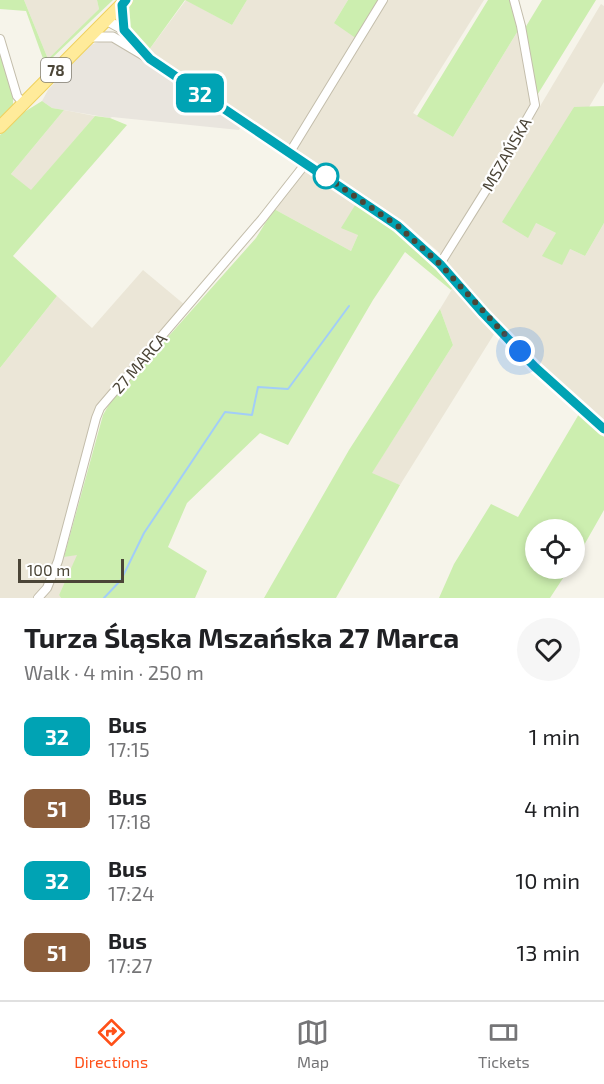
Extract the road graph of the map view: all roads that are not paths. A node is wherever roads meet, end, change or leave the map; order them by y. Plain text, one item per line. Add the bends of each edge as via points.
1 (383, 0) edge
2 (514, 0) edge
3 (124, 2) edge
4 (106, 20) junction
5 (124, 30) junction
6 (90, 37) junction
7 (113, 37) junction
8 (0, 39) edge
9 (150, 59) junction
10 (23, 103) junction
11 (0, 127) edge
12 (290, 152) junction
13 (306, 163) junction
14 (440, 264) junction
15 (604, 429) edge
16 (38, 598) edge

1 - 12 street
2 - 14 street, MSZAŃSKA via 535,105
3 - 4 main road, 78
3 - 5 street
4 - 5 street
4 - 6 main road, 78
4 - 7 street
5 - 9 street
6 - 7 street
6 - 10 main road, 78
7 - 9 street
8 - 10 street via 17,96
9 - 12 street
10 - 11 main road, 78
12 - 13 street
13 - 14 street via 398,226
13 - 16 street, 27 MARCA via 100,408 58,561
14 - 15 street via 535,367

